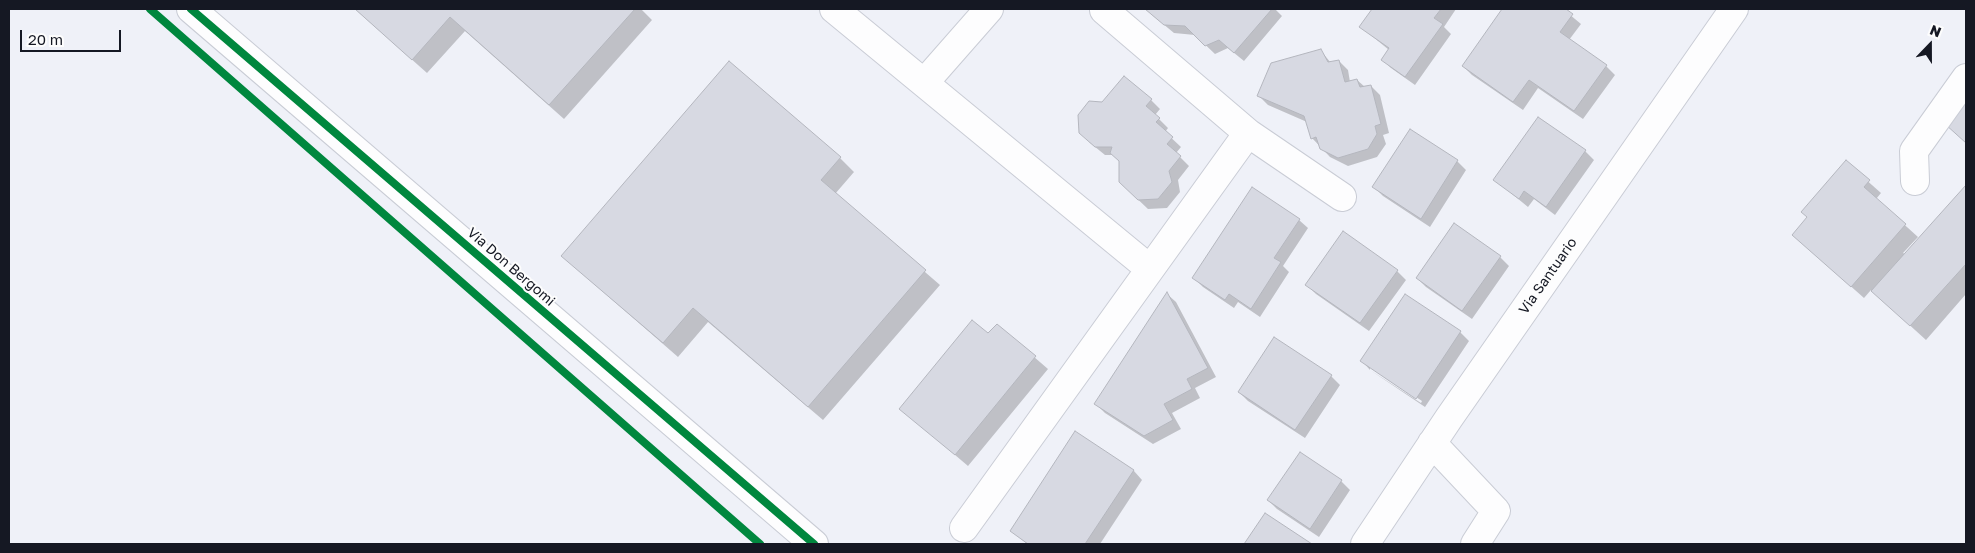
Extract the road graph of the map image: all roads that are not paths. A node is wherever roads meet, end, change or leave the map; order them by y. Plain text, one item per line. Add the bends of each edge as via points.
1 (191, 9) edge
2 (834, 9) edge
3 (989, 9) edge
4 (1734, 9) edge
5 (1104, 10) dead end
6 (1966, 78) edge
7 (924, 83) junction
8 (1248, 133) junction
9 (1915, 181) dead end
10 (1342, 197) dead end
11 (1150, 269) junction
12 (1432, 443) junction
13 (964, 528) dead end
14 (814, 544) edge
15 (1365, 544) edge
16 (1475, 544) edge

1 - 14 street, Via Don Bergomi
2 - 7 street
3 - 7 street
4 - 12 street, Via Santuario
5 - 8 street
6 - 9 street via 1914,151
7 - 11 street
8 - 10 street
8 - 11 street
11 - 13 street
12 - 15 street, Via Santuario
12 - 16 street via 1496,511

